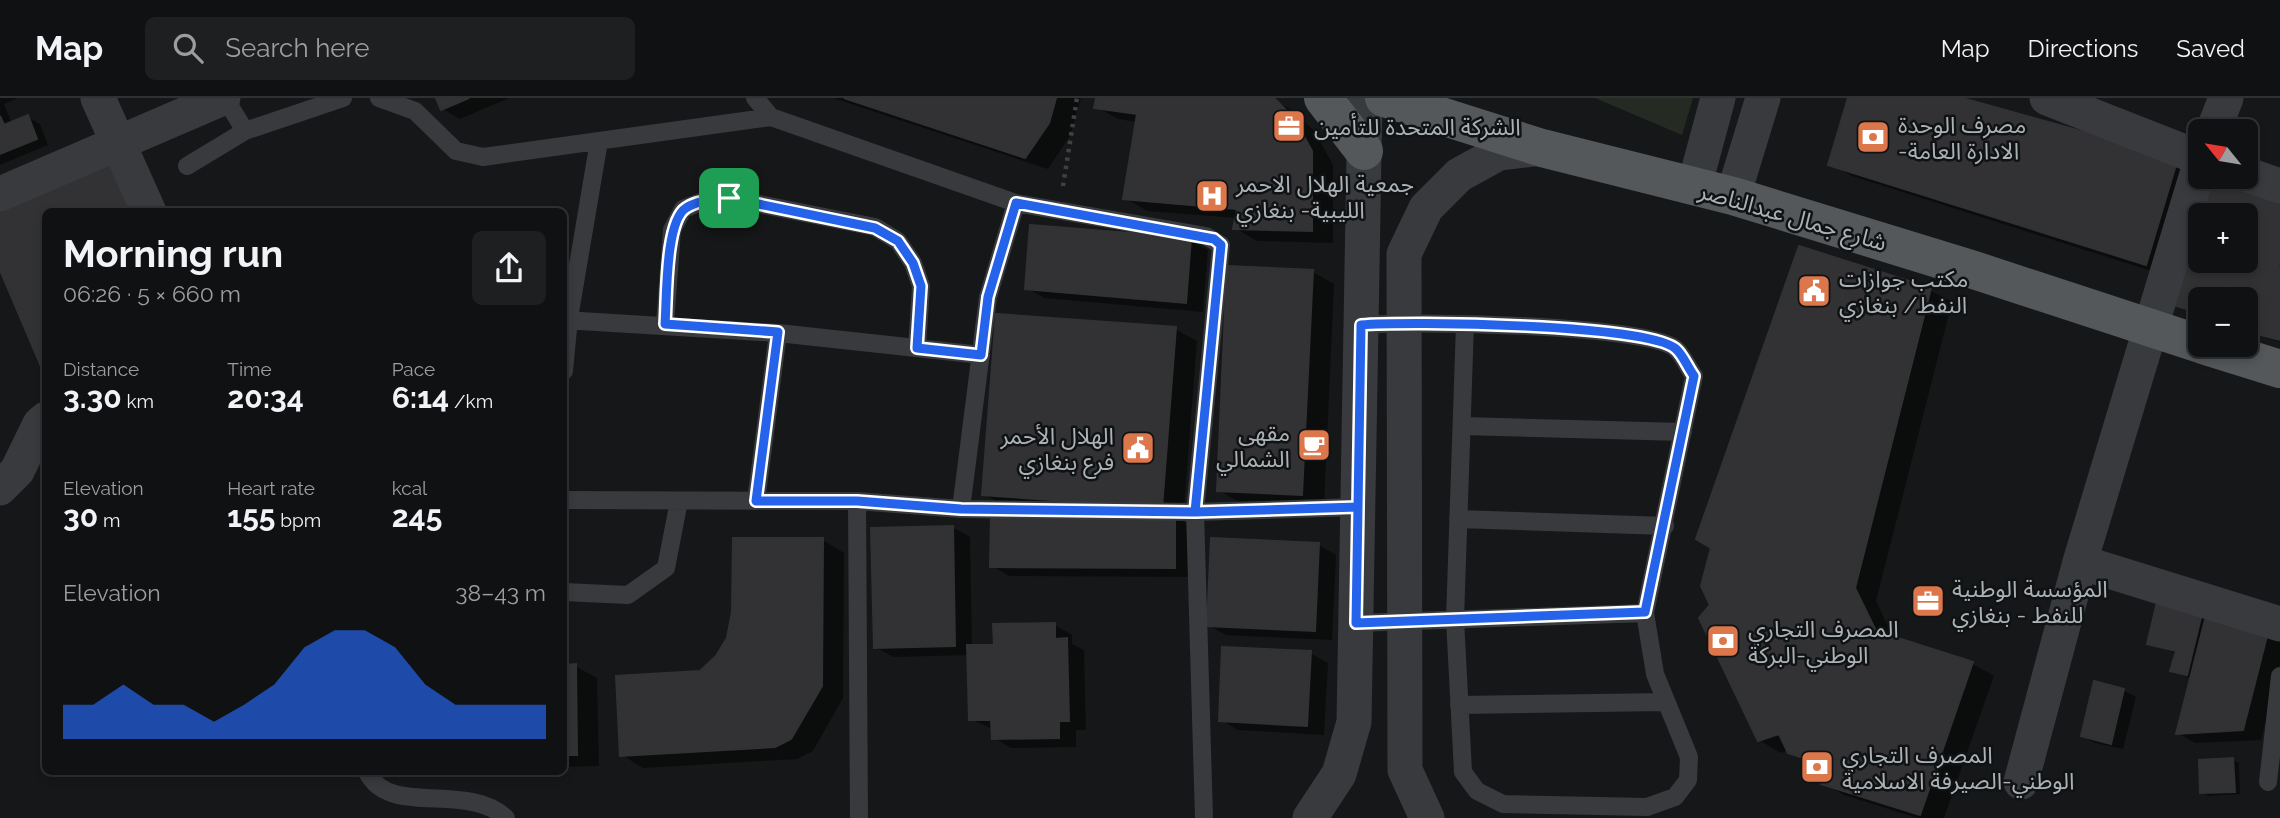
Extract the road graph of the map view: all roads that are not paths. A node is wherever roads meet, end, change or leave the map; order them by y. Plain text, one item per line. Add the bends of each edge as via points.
1 (98, 98) edge
2 (224, 98) edge
3 (343, 98) edge
4 (379, 98) edge
5 (755, 98) edge
6 (1323, 98) edge
7 (1365, 98) edge
8 (1384, 98) edge
9 (1718, 98) edge
10 (1763, 98) edge
11 (2047, 98) edge
12 (2227, 98) edge
13 (771, 117) junction
14 (2218, 119) edge
15 (244, 131) junction
16 (599, 141) junction
17 (116, 144) junction
18 (1542, 148) junction
19 (1364, 152) junction
20 (2188, 153) edge
21 (187, 166) dead end
22 (2258, 178) edge
23 (2280, 186) edge
24 (1694, 187) junction
25 (2192, 189) edge
26 (0, 194) edge
27 (1733, 196) junction
28 (1016, 203) junction
29 (147, 208) edge
30 (567, 314) edge
31 (567, 319) edge
32 (1406, 321) junction
33 (665, 324) junction
34 (1465, 324) junction
35 (1361, 325) junction
36 (2150, 328) junction
37 (778, 332) junction
38 (2188, 340) edge
39 (917, 348) junction
40 (981, 355) junction
41 (2242, 357) edge
42 (2280, 369) edge
43 (42, 422) edge
44 (1462, 426) junction
45 (1683, 432) junction
46 (0, 488) edge
47 (567, 500) edge
48 (679, 501) junction
49 (756, 501) junction
50 (857, 501) junction
51 (1358, 507) junction
52 (961, 509) junction
53 (1195, 512) junction
54 (1458, 519) junction
55 (1665, 526) junction
56 (2080, 562) junction
57 (567, 592) edge
58 (1645, 612) junction
59 (1455, 619) junction
60 (1405, 622) junction
61 (1356, 623) junction
62 (2280, 624) edge
63 (2280, 676) edge
64 (1666, 702) junction
65 (1459, 705) junction
66 (368, 775) edge
67 (2021, 782) dead end
68 (2268, 782) dead end
69 (506, 818) edge
70 (859, 818) edge
71 (1204, 818) edge
72 (1310, 818) edge
73 (1427, 818) edge

1 - 17 street
2 - 15 lane
2 - 17 street
3 - 15 lane
4 - 16 lane via 415,111 456,151 483,157
5 - 13 lane
6 - 19 main road
7 - 19 street
8 - 18 main road, شارع جمال عبدالناصر
9 - 24 street
10 - 27 street
11 - 20 street
12 - 14 street
13 - 16 lane
13 - 28 lane
15 - 21 lane
16 - 30 lane
17 - 26 street
17 - 29 street
18 - 24 main road, شارع جمال عبدالناصر
18 - 32 street via 1499,153 1459,176 1426,208 1404,254
19 - 35 street
22 - 23 street
24 - 27 main road, شارع جمال عبدالناصر
25 - 36 street
27 - 36 main road, شارع جمال عبدالناصر
28 - 40 lane via 988,297
28 - 53 lane via 1206,236 1221,245
31 - 33 lane
32 - 34 lane
32 - 35 lane
32 - 60 street
33 - 37 lane
33 - 39 lane via 672,230 683,209 729,198 875,228 898,241 921,286
34 - 44 lane
34 - 45 lane via 1637,334 1676,348 1694,376
35 - 51 street
36 - 38 main road, شارع جمال عبدالناصر
36 - 56 street
37 - 39 lane
37 - 49 lane
39 - 40 lane
40 - 52 lane
41 - 42 main road, شارع جمال عبدالناصر
43 - 46 street via 17,471
44 - 45 lane
44 - 54 lane
45 - 55 lane
47 - 48 lane
48 - 49 lane
48 - 57 lane via 666,568 628,595
49 - 50 lane
50 - 52 lane
50 - 70 lane
51 - 53 lane
51 - 61 street
52 - 53 lane
53 - 71 lane
54 - 55 lane
54 - 59 lane
55 - 58 lane
56 - 62 street
56 - 67 street
58 - 59 lane
58 - 64 lane via 1655,674
59 - 60 lane
59 - 65 lane
60 - 61 lane
60 - 73 street via 1405,770
61 - 72 street via 1354,722 1339,774
63 - 68 lane
64 - 65 lane
64 - 65 lane via 1689,757 1688,780 1675,797 1647,807 1503,804 1476,791 1463,772
66 - 69 lane via 386,799 407,807 468,804

